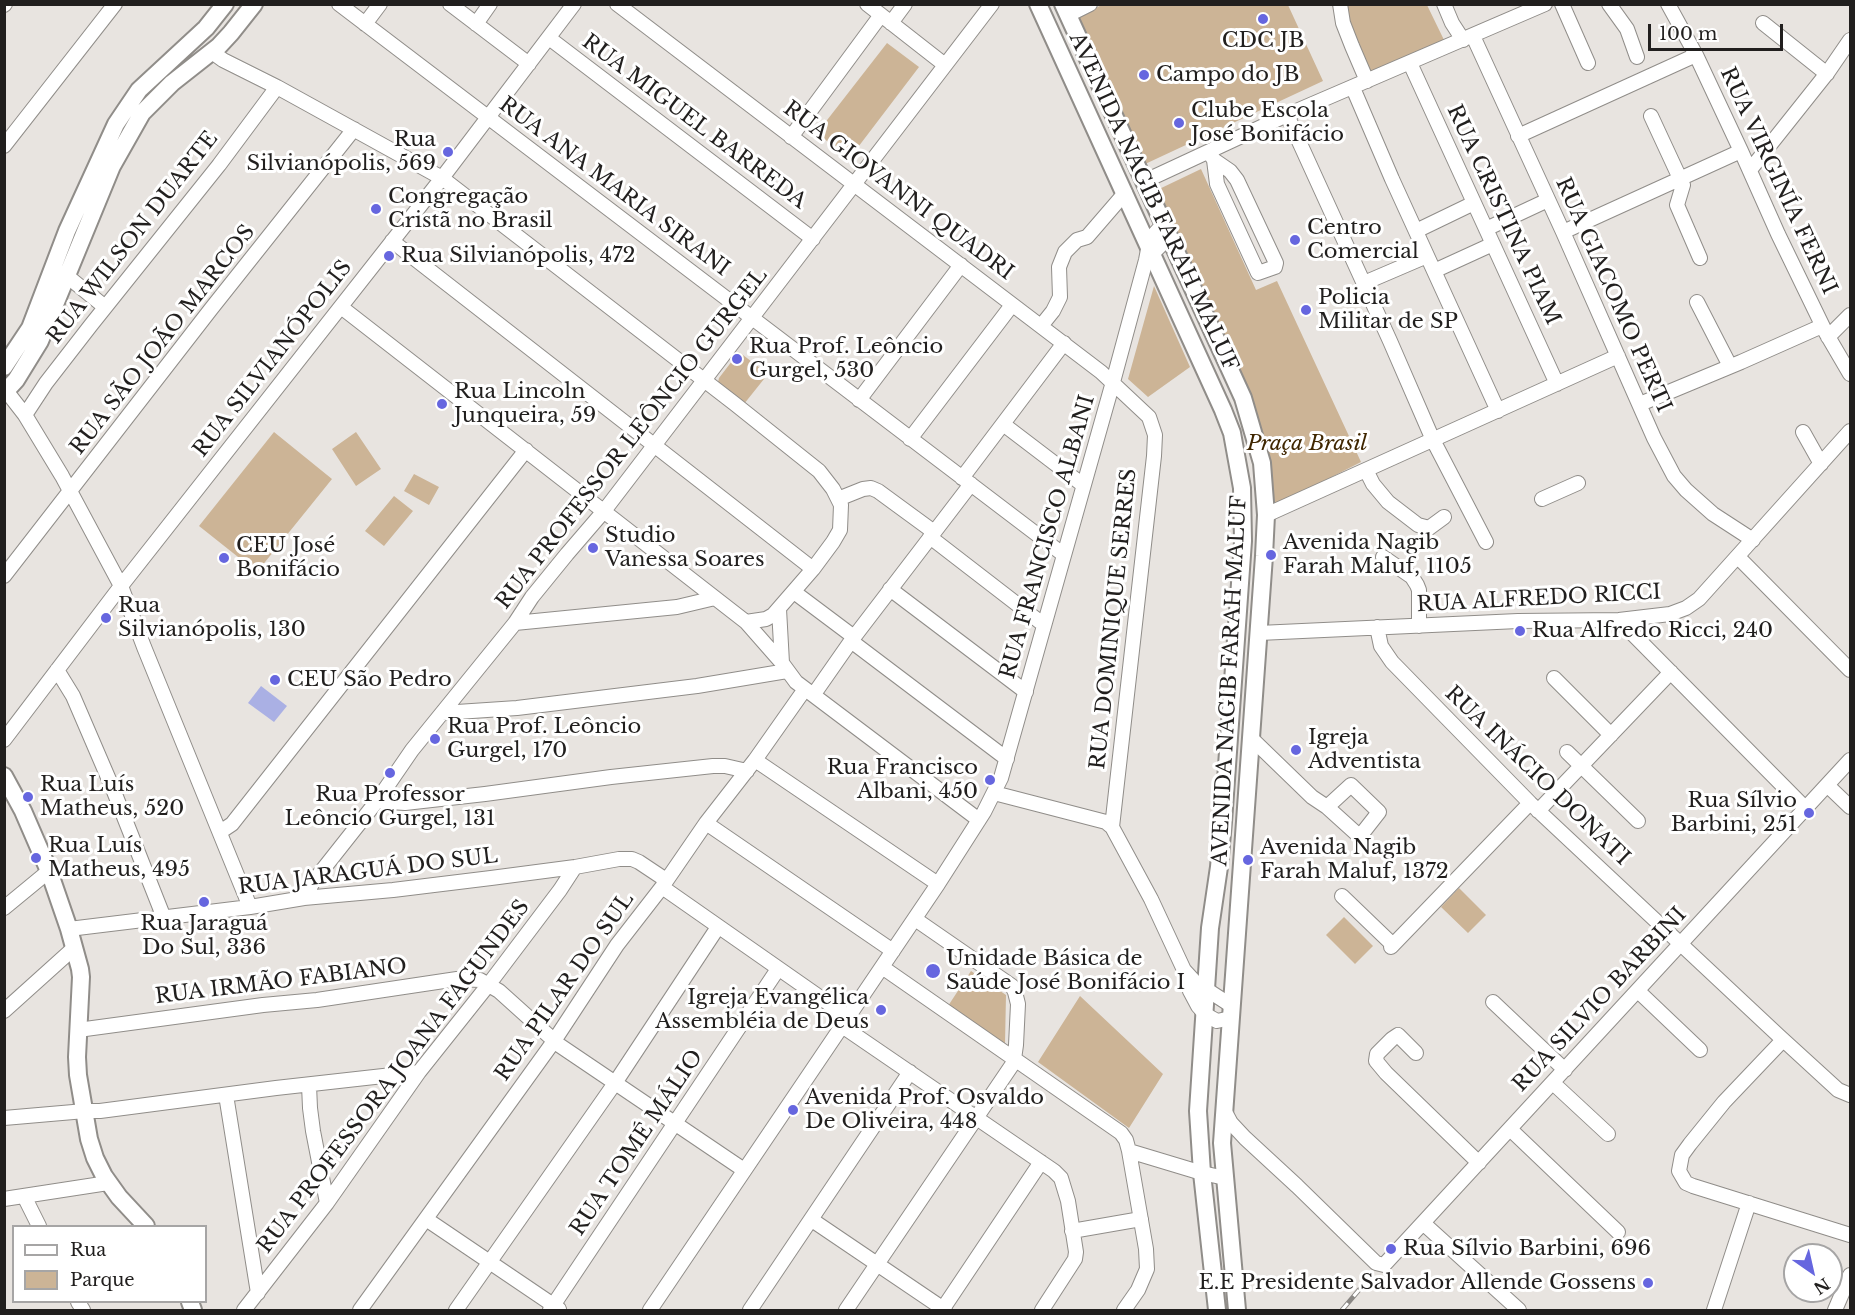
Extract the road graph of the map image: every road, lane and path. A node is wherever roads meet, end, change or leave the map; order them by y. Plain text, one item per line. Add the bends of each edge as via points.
1 (115, 4) edge
2 (225, 4) edge
3 (254, 4) edge
4 (339, 4) edge
5 (380, 4) edge
6 (450, 4) edge
7 (490, 4) edge
8 (617, 4) edge
9 (867, 4) edge
10 (905, 4) edge
11 (992, 4) edge
12 (1038, 4) edge
13 (1090, 4) edge
14 (1340, 4) edge
15 (1444, 4) edge
16 (1545, 4) edge
17 (1609, 4) edge
18 (1668, 4) edge
19 (1565, 5) edge
20 (567, 7) edge
21 (1066, 10) edge
22 (886, 19) junction
23 (1763, 23) dead end
24 (365, 24) junction
25 (476, 24) junction
26 (204, 30) junction
27 (549, 38) junction
28 (1468, 38) junction
29 (1851, 40) edge
30 (212, 52) junction
31 (1696, 55) junction
32 (1637, 57) dead end
33 (1410, 63) junction
34 (1588, 63) dead end
35 (529, 64) junction
36 (945, 65) junction
37 (1827, 74) junction
38 (1367, 81) junction
39 (277, 87) junction
40 (1353, 88) junction
41 (1287, 115) junction
42 (1651, 116) dead end
43 (488, 118) junction
44 (354, 129) junction
45 (1518, 136) junction
46 (791, 137) junction
47 (4, 146) edge
48 (1741, 151) junction
49 (1211, 156) junction
50 (1750, 170) junction
51 (1142, 174) junction
52 (442, 178) junction
53 (1680, 179) junction
54 (855, 184) junction
55 (1124, 190) junction
56 (1548, 200) junction
57 (1474, 203) junction
58 (1486, 228) junction
59 (1167, 230) junction
60 (1416, 231) junction
61 (1563, 232) junction
62 (813, 239) junction
63 (392, 241) junction
64 (1493, 244) junction
65 (1149, 253) junction
66 (1427, 256) junction
67 (1700, 258) dead end
68 (961, 265) junction
69 (1434, 271) junction
70 (67, 276) junction
71 (1364, 283) junction
72 (1697, 302) dead end
73 (1012, 305) junction
74 (340, 306) junction
75 (105, 307) junction
76 (1851, 315) edge
77 (753, 318) junction
78 (1041, 326) junction
79 (1825, 331) junction
80 (1064, 344) junction
81 (1618, 356) junction
82 (1730, 366) junction
83 (4, 367) edge
84 (1851, 374) edge
85 (704, 381) junction
86 (1113, 382) junction
87 (1557, 384) junction
88 (5, 391) edge
89 (859, 400) junction
90 (1640, 404) junction
91 (1498, 411) junction
92 (25, 415) junction
93 (1149, 417) joint
94 (1003, 424) junction
95 (1851, 431) edge
96 (1803, 432) dead end
97 (910, 439) junction
98 (1433, 440) junction
99 (655, 446) junction
100 (526, 450) junction
101 (1821, 464) junction
102 (1366, 470) junction
103 (966, 481) junction
104 (1578, 483) dead end
105 (1083, 485) junction
106 (70, 493) junction
107 (838, 499) junction
108 (1542, 499) dead end
109 (604, 512) junction
110 (1266, 515) junction
111 (1444, 517) dead end
112 (932, 535) junction
113 (1753, 540) junction
114 (1486, 542) dead end
115 (1064, 555) junction
116 (1383, 557) dead end
117 (1738, 557) junction
118 (813, 569) junction
119 (4, 576) edge
120 (689, 577) junction
121 (121, 586) junction
122 (890, 589) junction
123 (794, 592) junction
124 (715, 598) junction
125 (677, 607) junction
126 (780, 609) junction
127 (1237, 616) junction
128 (1619, 620) junction
129 (515, 623) junction
130 (748, 624) junction
131 (1044, 625) junction
132 (1419, 626) junction
133 (1377, 627) junction
134 (1259, 633) junction
135 (853, 639) junction
136 (784, 667) junction
137 (57, 670) junction
138 (1851, 670) edge
139 (1671, 672) junction
140 (1554, 678) dead end
141 (809, 692) junction
142 (1026, 692) junction
143 (442, 713) junction
144 (1611, 735) junction
145 (1251, 738) junction
146 (4, 740) edge
147 (1567, 752) dead end
148 (1007, 759) junction
149 (1851, 760) edge
150 (751, 765) junction
151 (1581, 767) junction
152 (4, 776) edge
153 (1827, 785) junction
154 (994, 793) junction
155 (10, 799) edge
156 (377, 801) junction
157 (1327, 807) dead end
158 (1534, 807) junction
159 (1851, 807) edge
160 (1805, 808) junction
161 (979, 820) junction
162 (1638, 821) dead end
163 (706, 823) junction
164 (1112, 827) junction
165 (220, 832) junction
166 (575, 867) junction
167 (49, 871) junction
168 (664, 884) junction
169 (938, 884) junction
170 (1342, 896) dead end
171 (304, 898) junction
172 (250, 907) junction
173 (4, 908) edge
174 (164, 918) junction
175 (915, 918) junction
176 (718, 927) junction
177 (69, 929) junction
178 (1681, 944) junction
179 (74, 948) junction
180 (893, 951) junction
181 (882, 967) junction
182 (778, 969) junction
183 (1184, 970) junction
184 (489, 984) junction
185 (1208, 990) junction
186 (1638, 991) junction
187 (1493, 1002) dead end
188 (4, 1011) edge
189 (1231, 1012) junction
190 (1206, 1015) junction
191 (845, 1022) junction
192 (78, 1030) junction
193 (1783, 1040) junction
194 (554, 1041) junction
195 (1700, 1050) dead end
196 (1416, 1053) dead end
197 (1014, 1059) junction
198 (1564, 1070) junction
199 (419, 1072) junction
200 (910, 1072) junction
201 (615, 1083) junction
202 (1553, 1083) junction
203 (309, 1085) junction
204 (226, 1095) junction
205 (1851, 1095) edge
206 (1224, 1110) junction
207 (85, 1111) junction
208 (975, 1117) junction
209 (4, 1118) edge
210 (675, 1124) junction
211 (1510, 1129) junction
212 (1608, 1134) dead end
213 (1245, 1138) junction
214 (1222, 1143) junction
215 (1129, 1151) junction
216 (1041, 1162) junction
217 (1479, 1163) junction
218 (744, 1170) junction
219 (1202, 1173) junction
220 (1225, 1178) junction
221 (108, 1183) junction
222 (24, 1196) junction
223 (4, 1199) edge
224 (327, 1203) junction
225 (1749, 1203) junction
226 (426, 1219) junction
227 (1141, 1219) junction
228 (812, 1220) junction
229 (1423, 1223) junction
230 (38, 1225) edge
231 (144, 1225) edge
232 (1072, 1231) junction
233 (1618, 1232) dead end
234 (1851, 1235) edge
235 (489, 1262) junction
236 (878, 1264) junction
237 (1851, 1275) edge
238 (258, 1293) junction
239 (1049, 1308) edge
240 (555, 1309) edge
241 (944, 1310) edge
242 (244, 1311) edge
243 (360, 1311) edge
244 (456, 1311) edge
245 (650, 1311) edge
246 (750, 1311) edge
247 (846, 1311) edge
248 (1124, 1311) edge
249 (1217, 1311) edge
250 (1237, 1311) edge
251 (1519, 1311) edge
252 (1714, 1311) edge
253 (1835, 1311) edge

1 - 47 street
2 - 26 main road
3 - 30 main road
4 - 24 street, RUA ANA MARIA SIRANI
5 - 24 street
6 - 25 street
7 - 25 street
8 - 46 street, RUA GIOVANNI QUADRI
9 - 22 street
10 - 22 street
11 - 36 street, RUA PROFESSOR LEÔNCIO GURGEL
12 - 55 main road, AVENIDA NAGIB FARAH MALUF
13 - 21 street
14 - 38 street via 1343,23
15 - 28 street, RUA GIACOMO PERTI via 1452,23
16 - 28 street
17 - 32 street via 1626,29
18 - 31 street, RUA VIRGINÍA FERNI
19 - 34 street
20 - 27 street, RUA SILVIANÓPOLIS
21 - 51 main road, AVENIDA NAGIB FARAH MALUF
22 - 36 street
22 - 46 street
23 - 37 street
24 - 43 street, RUA ANA MARIA SIRANI
25 - 35 street
26 - 30 main road
26 - 83 main road via 139,90 116,124 67,231 30,328
27 - 35 street, RUA SILVIANÓPOLIS
27 - 62 street, RUA MIGUEL BARREDA
28 - 33 street
28 - 45 street, RUA GIACOMO PERTI
29 - 37 street
30 - 39 street
30 - 70 main road via 142,113 112,166
31 - 45 street
31 - 48 street, RUA VIRGINÍA FERNI
33 - 38 street
33 - 57 street, RUA CRISTINA PIAM
35 - 43 street, RUA SILVIANÓPOLIS
36 - 54 street, RUA PROFESSOR LEÔNCIO GURGEL
37 - 50 street
38 - 40 street
39 - 44 street
39 - 75 street, RUA WILSON DUARTE
40 - 41 street
40 - 60 street
41 - 49 street
41 - 71 street
42 - 53 street
43 - 52 street, RUA SILVIANÓPOLIS
43 - 77 street, RUA ANA MARIA SIRANI
44 - 52 street
44 - 106 street, RUA SÃO JOÃO MARCOS
45 - 56 street, RUA GIACOMO PERTI
46 - 54 street, RUA GIOVANNI QUADRI
48 - 50 street, RUA VIRGINÍA FERNI
48 - 53 street
49 - 49 street via 1217,184 1258,273 1275,267 1238,180
49 - 51 street
50 - 79 street, RUA VIRGINÍA FERNI
51 - 55 main road via 1130,176
51 - 55 main road via 1136,188
51 - 59 main road, AVENIDA NAGIB FARAH MALUF
52 - 63 street, RUA SILVIANÓPOLIS
52 - 85 street
53 - 61 street
53 - 67 street via 1683,188 1677,205
54 - 62 street, RUA PROFESSOR LEÔNCIO GURGEL
54 - 68 street, RUA GIOVANNI QUADRI
55 - 65 main road, AVENIDA NAGIB FARAH MALUF
55 - 78 street via 1087,237 1077,240 1065,252 1059,267 1060,297
56 - 58 street
56 - 61 street, RUA GIACOMO PERTI
57 - 58 street, RUA CRISTINA PIAM
57 - 60 street
58 - 64 street, RUA CRISTINA PIAM
59 - 65 street, RUA FRANCISCO ALBANI via 1153,234
59 - 110 main road, AVENIDA NAGIB FARAH MALUF via 1245,402 1262,463
60 - 66 street
61 - 81 street, RUA GIACOMO PERTI
62 - 77 street, RUA PROFESSOR LEÔNCIO GURGEL
63 - 74 street, RUA SILVIANÓPOLIS
63 - 99 street
64 - 69 street
64 - 87 street, RUA CRISTINA PIAM
65 - 86 street, RUA FRANCISCO ALBANI
65 - 127 main road, AVENIDA NAGIB FARAH MALUF via 1232,433 1244,516
66 - 69 street
66 - 71 street
68 - 73 street, RUA GIOVANNI QUADRI
68 - 89 street
69 - 91 street
70 - 75 street
70 - 88 main road via 40,341
71 - 98 street
72 - 82 street
73 - 78 street, RUA GIOVANNI QUADRI
73 - 97 street
74 - 100 street
74 - 121 street, RUA SILVIANÓPOLIS
75 - 92 street, RUA WILSON DUARTE
76 - 79 street
77 - 85 street, RUA PROFESSOR LEÔNCIO GURGEL
77 - 89 street, RUA ANA MARIA SIRANI
78 - 80 street, RUA GIOVANNI QUADRI
79 - 82 street
79 - 84 street, RUA VIRGINÍA FERNI
80 - 86 street, RUA GIOVANNI QUADRI
80 - 94 street, RUA PILAR DO SUL
81 - 87 street
81 - 90 street, RUA GIACOMO PERTI
82 - 90 street
85 - 99 street, RUA PROFESSOR LEÔNCIO GURGEL
85 - 107 street via 819,471
86 - 93 street, RUA GIOVANNI QUADRI
86 - 105 street, RUA FRANCISCO ALBANI
87 - 91 street
88 - 92 street
89 - 97 street, RUA ANA MARIA SIRANI
90 - 113 street, RUA GIACOMO PERTI via 1668,466 1686,490 1713,514
91 - 98 street
92 - 106 street
93 - 164 street, RUA DOMINIQUE SERRES via 1155,435 1154,456
94 - 103 street, RUA PILAR DO SUL
94 - 105 street
95 - 101 street, RUA ALFREDO RICCI
96 - 101 street
97 - 103 street, RUA ANA MARIA SIRANI
98 - 102 street
98 - 114 street
99 - 109 street, RUA PROFESSOR LEÔNCIO GURGEL
99 - 118 street
100 - 109 street
100 - 165 street via 232,824
101 - 113 street, RUA ALFREDO RICCI
102 - 110 street
102 - 111 street via 1388,502 1418,525 1429,528
103 - 112 street, RUA PILAR DO SUL
103 - 115 street, RUA ANA MARIA SIRANI
104 - 108 street
105 - 115 street, RUA FRANCISCO ALBANI
106 - 119 street, RUA SÃO JOÃO MARCOS
106 - 121 street
107 - 112 street via 871,488
107 - 118 street via 840,530
109 - 120 street
109 - 129 street, RUA PROFESSOR LEÔNCIO GURGEL via 532,597
110 - 134 main road, AVENIDA NAGIB FARAH MALUF
112 - 122 street, RUA PILAR DO SUL
112 - 131 street
113 - 117 street, RUA ALFREDO RICCI
115 - 131 street, RUA FRANCISCO ALBANI
116 - 132 street via 1417,585
117 - 128 street, RUA ALFREDO RICCI via 1699,600 1686,608 1670,614
117 - 138 street
118 - 123 street
120 - 124 street
120 - 125 street via 689,598
121 - 137 street, RUA SILVIANÓPOLIS
121 - 165 street
122 - 135 street, RUA PILAR DO SUL
122 - 142 street
123 - 126 street
123 - 135 street
124 - 125 street
124 - 130 street
125 - 129 street
126 - 130 street via 766,619
126 - 136 street
127 - 134 main road via 1242,632
127 - 185 main road, AVENIDA NAGIB FARAH MALUF
128 - 132 street, RUA ALFREDO RICCI
128 - 139 street
129 - 143 street, RUA PROFESSOR LEÔNCIO GURGEL
130 - 136 street
131 - 142 street, RUA FRANCISCO ALBANI
132 - 133 street, RUA ALFREDO RICCI
133 - 134 street, RUA ALFREDO RICCI
133 - 158 street, RUA INÁCIO DONATI via 1381,646 1392,662
134 - 145 main road, AVENIDA NAGIB FARAH MALUF
135 - 141 street, RUA PILAR DO SUL
135 - 148 street
136 - 141 street
136 - 143 street via 697,686
137 - 146 street, RUA SILVIANÓPOLIS
137 - 174 street via 73,696
139 - 144 street
139 - 160 street
140 - 144 street
141 - 150 street, RUA PILAR DO SUL
141 - 161 street
142 - 148 street, RUA FRANCISCO ALBANI
143 - 156 street, RUA PROFESSOR LEÔNCIO GURGEL
144 - 151 street
145 - 157 street
145 - 189 main road, AVENIDA NAGIB FARAH MALUF
147 - 151 street
148 - 154 street, RUA FRANCISCO ALBANI
149 - 153 street, RUA SILVIO BARBINI
150 - 156 street via 612,777 405,803
150 - 163 street, RUA PILAR DO SUL
150 - 169 street
151 - 158 street
151 - 162 street
152 - 155 main road
153 - 159 street
153 - 160 street, RUA SILVIO BARBINI
154 - 161 street, RUA FRANCISCO ALBANI
154 - 164 street via 1106,822
155 - 167 main road
156 - 171 street, RUA PROFESSOR LEÔNCIO GURGEL
158 - 170 street via 1489,844 1392,946
158 - 178 street, RUA INÁCIO DONATI
160 - 178 street, RUA SILVIO BARBINI
161 - 169 street, RUA FRANCISCO ALBANI
163 - 168 street, RUA PILAR DO SUL
163 - 180 street
164 - 183 street
165 - 172 street
166 - 168 street, RUA JARAGUÁ DO SUL via 632,859
166 - 171 street, RUA JARAGUÁ DO SUL
166 - 184 street, RUA PROFESSORA JOANA FAGUNDES
167 - 173 street
167 - 177 main road
168 - 176 street, RUA JARAGUÁ DO SUL
168 - 194 street, RUA PILAR DO SUL via 617,945
169 - 175 street, RUA FRANCISCO ALBANI
171 - 172 street, RUA JARAGUÁ DO SUL
172 - 174 street, RUA JARAGUÁ DO SUL
174 - 177 street, RUA JARAGUÁ DO SUL
175 - 180 street, RUA FRANCISCO ALBANI
175 - 197 street via 1012,986 1018,1004
176 - 182 street, RUA JARAGUÁ DO SUL
176 - 201 street
177 - 179 main road
178 - 186 street, RUA SILVIO BARBINI
178 - 193 street, RUA INÁCIO DONATI
179 - 188 street
179 - 192 main road via 81,977
180 - 181 street, RUA FRANCISCO ALBANI
181 - 191 street, RUA FRANCISCO ALBANI
181 - 197 street
182 - 191 street, RUA JARAGUÁ DO SUL
182 - 210 street, RUA TOMÉ MÁLIO
183 - 185 street
183 - 190 street via 1190,992
184 - 192 street, RUA IRMÃO FABIANO via 457,979
184 - 194 street
184 - 199 street, RUA PROFESSORA JOANA FAGUNDES
185 - 189 street
185 - 190 main road, AVENIDA NAGIB FARAH MALUF
186 - 195 street
186 - 198 street, RUA SILVIO BARBINI
187 - 198 street
189 - 190 street via 1217,1021
189 - 206 main road, AVENIDA NAGIB FARAH MALUF
190 - 219 main road, AVENIDA NAGIB FARAH MALUF via 1198,1111
191 - 200 street, RUA JARAGUÁ DO SUL
191 - 218 street, RUA FRANCISCO ALBANI
192 - 207 main road via 78,1075
193 - 205 street, RUA INÁCIO DONATI via 1838,1090
193 - 225 street via 1725,1102 1690,1144 1679,1164 1686,1183
194 - 201 street
194 - 226 street, RUA PILAR DO SUL
196 - 217 street via 1398,1035 1377,1054 1376,1061
197 - 208 street
197 - 215 street via 1115,1127
198 - 202 street, RUA SILVIO BARBINI
199 - 203 street
199 - 224 street, RUA PROFESSORA JOANA FAGUNDES
200 - 208 street, RUA JARAGUÁ DO SUL
200 - 228 street
201 - 210 street
201 - 235 street
202 - 211 street, RUA SILVIO BARBINI
202 - 212 street
203 - 204 street
203 - 224 street
204 - 207 street
204 - 238 street
206 - 213 street
206 - 214 main road, AVENIDA NAGIB FARAH MALUF
207 - 209 street
207 - 221 main road via 95,1158
208 - 216 street, RUA JARAGUÁ DO SUL
208 - 236 street
210 - 218 street
210 - 240 street, RUA TOMÉ MÁLIO
211 - 217 street, RUA SILVIO BARBINI
211 - 233 street
213 - 214 street
213 - 229 street, RUA SILVIO BARBINI via 1379,1265 1385,1264
214 - 220 main road, AVENIDA NAGIB FARAH MALUF
215 - 219 street
215 - 227 street
216 - 232 street, RUA JARAGUÁ DO SUL via 1061,1178
216 - 241 street
217 - 229 street, RUA SILVIO BARBINI
218 - 245 street, RUA FRANCISCO ALBANI
219 - 220 street
219 - 249 main road, AVENIDA NAGIB FARAH MALUF
220 - 250 main road, AVENIDA NAGIB FARAH MALUF
221 - 222 street
221 - 231 main road
222 - 223 street
222 - 230 street
224 - 238 street, RUA PROFESSORA JOANA FAGUNDES
225 - 234 street
225 - 252 street
226 - 235 street
226 - 243 street, RUA PILAR DO SUL
227 - 232 street
227 - 248 street via 1147,1269
228 - 236 street
228 - 246 street
229 - 251 street
232 - 239 street, RUA JARAGUÁ DO SUL via 1075,1259
235 - 240 street
235 - 244 street
236 - 241 street
236 - 247 street
237 - 253 street
238 - 242 street, RUA PROFESSORA JOANA FAGUNDES

